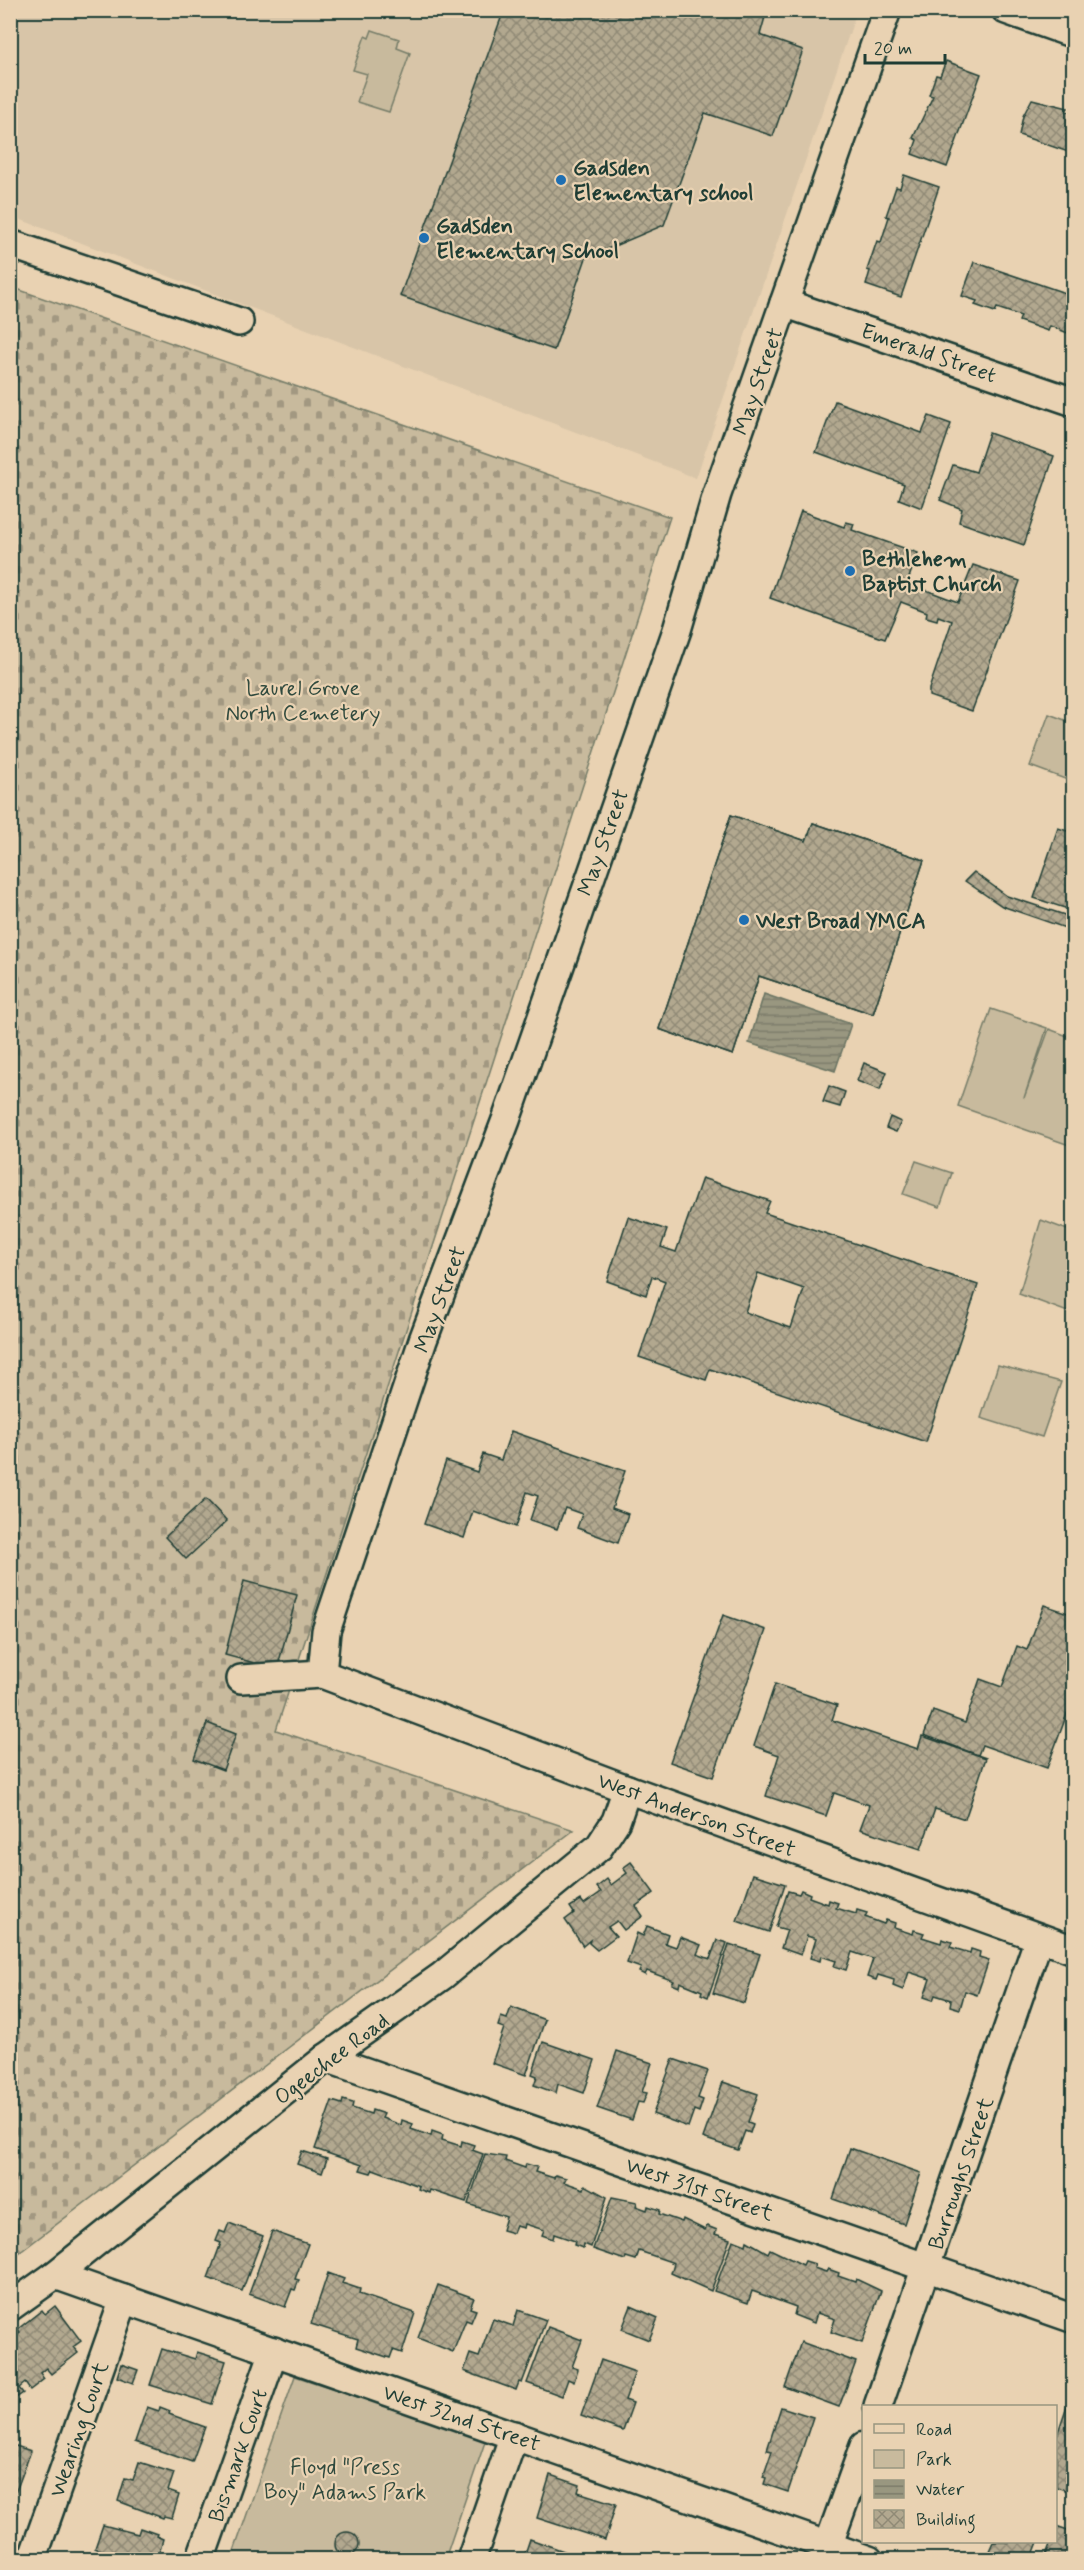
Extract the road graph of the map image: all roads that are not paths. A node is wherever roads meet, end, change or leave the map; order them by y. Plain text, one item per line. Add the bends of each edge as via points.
1 (887, 10) edge
2 (1006, 10) edge
3 (1074, 34) edge
4 (10, 244) edge
5 (784, 303) junction
6 (238, 322) dead end
7 (1074, 402) edge
8 (322, 1674) junction
9 (241, 1679) dead end
10 (627, 1789) junction
11 (1039, 1938) junction
12 (1074, 1950) edge
13 (326, 2058) junction
14 (927, 2268) junction
15 (55, 2275) junction
16 (124, 2299) junction
17 (10, 2307) edge
18 (1074, 2319) edge
19 (273, 2351) junction
20 (878, 2405) edge
21 (514, 2435) junction
22 (862, 2451) edge
23 (825, 2552) edge
24 (32, 2559) edge
25 (200, 2559) edge
26 (471, 2559) edge
27 (869, 2559) edge

1 - 5 street, May Street
2 - 3 street
4 - 6 street
5 - 7 street, Emerald Street
5 - 8 street, May Street via 717,494 666,662 506,1120 419,1351 326,1631
8 - 9 street
8 - 10 street, West Anderson Street
10 - 11 street, West Anderson Street
10 - 13 street, Ogeechee Road via 616,1821 598,1847 442,1976
11 - 12 street, West Anderson Street
11 - 14 street, Burroughs Street
13 - 14 street, West 31st Street
13 - 15 street, Ogeechee Road
14 - 18 street, West 31st Street
14 - 20 street, Burroughs Street
15 - 16 street, West 32nd Street
15 - 17 street, Ogeechee Road
16 - 19 street, West 32nd Street
16 - 24 street, Wearing Court
19 - 21 street, West 32nd Street
19 - 25 street, Bismark Court
21 - 23 street, West 32nd Street
21 - 26 street
22 - 23 street
23 - 27 street, West 32nd Street

